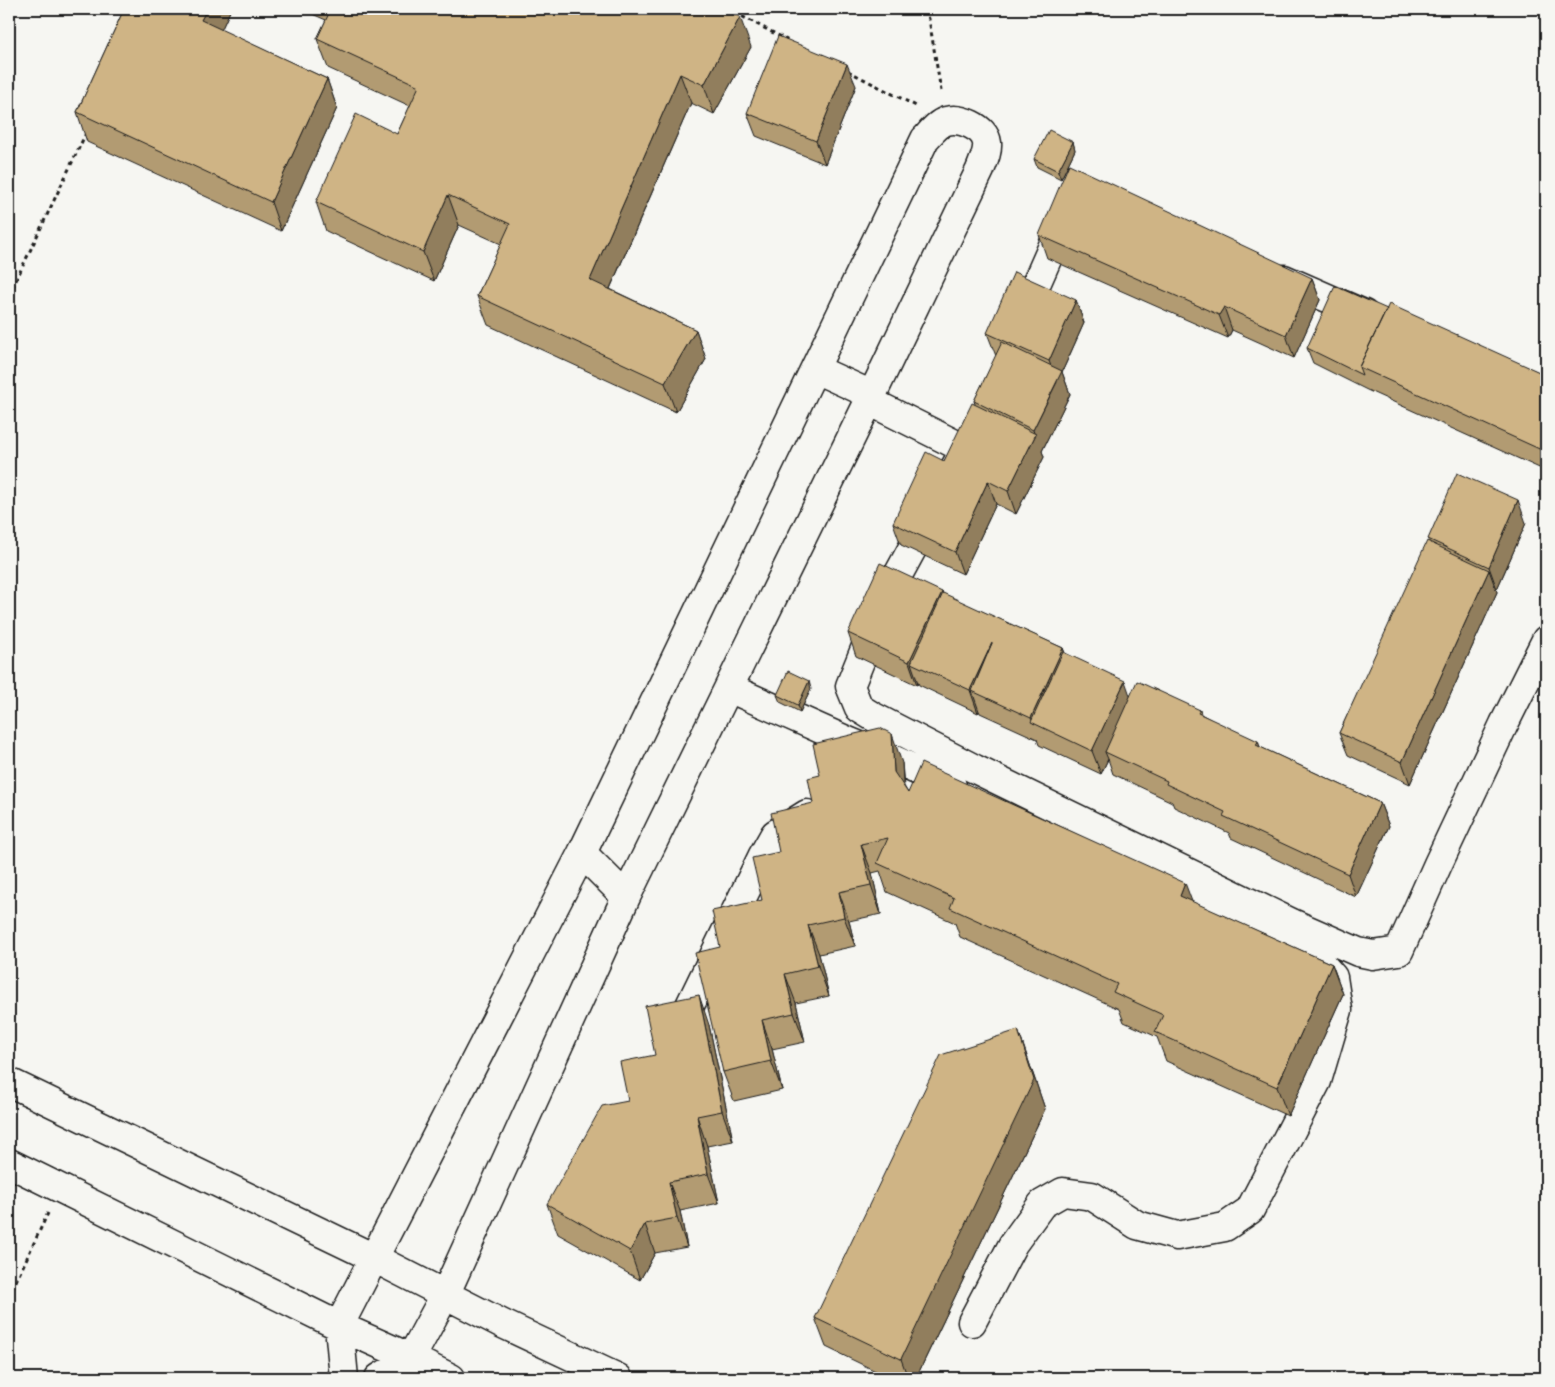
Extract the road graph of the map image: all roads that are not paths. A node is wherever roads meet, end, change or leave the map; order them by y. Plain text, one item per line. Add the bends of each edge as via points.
1 (1079, 210) edge
2 (1260, 268) edge
3 (1385, 323) edge
4 (1012, 340) edge
5 (816, 369) junction
6 (870, 398) junction
7 (1546, 640) edge
8 (729, 688) junction
9 (822, 794) edge
10 (582, 852) junction
11 (626, 897) junction
12 (668, 1051) edge
13 (9, 1082) edge
14 (9, 1163) edge
15 (374, 1258) junction
16 (445, 1295) junction
17 (972, 1322) dead end
18 (339, 1326) junction
19 (411, 1358) junction
20 (344, 1378) edge
21 (379, 1378) edge
22 (451, 1378) edge
23 (618, 1378) edge

1 - 4 street via 1064,220
2 - 3 street
5 - 6 street
5 - 6 street via 926,139 946,122 970,124 987,143 980,170
5 - 10 street
6 - 7 street via 969,440 886,596 850,686 858,708 975,769 1358,952 1373,955 1399,951
6 - 8 street
8 - 11 street
8 - 17 street via 846,751 890,758 1308,949 1333,977 1338,1010 1317,1082 1250,1210 1225,1227 1177,1236 1137,1225 1092,1196 1063,1192 1042,1204 1013,1244
9 - 12 street via 818,807 775,834
10 - 11 street
10 - 15 street
11 - 16 street
13 - 15 street
14 - 18 street
15 - 16 street
15 - 18 street
16 - 19 street
16 - 23 street
18 - 19 street
18 - 20 street
19 - 21 street
19 - 22 street

